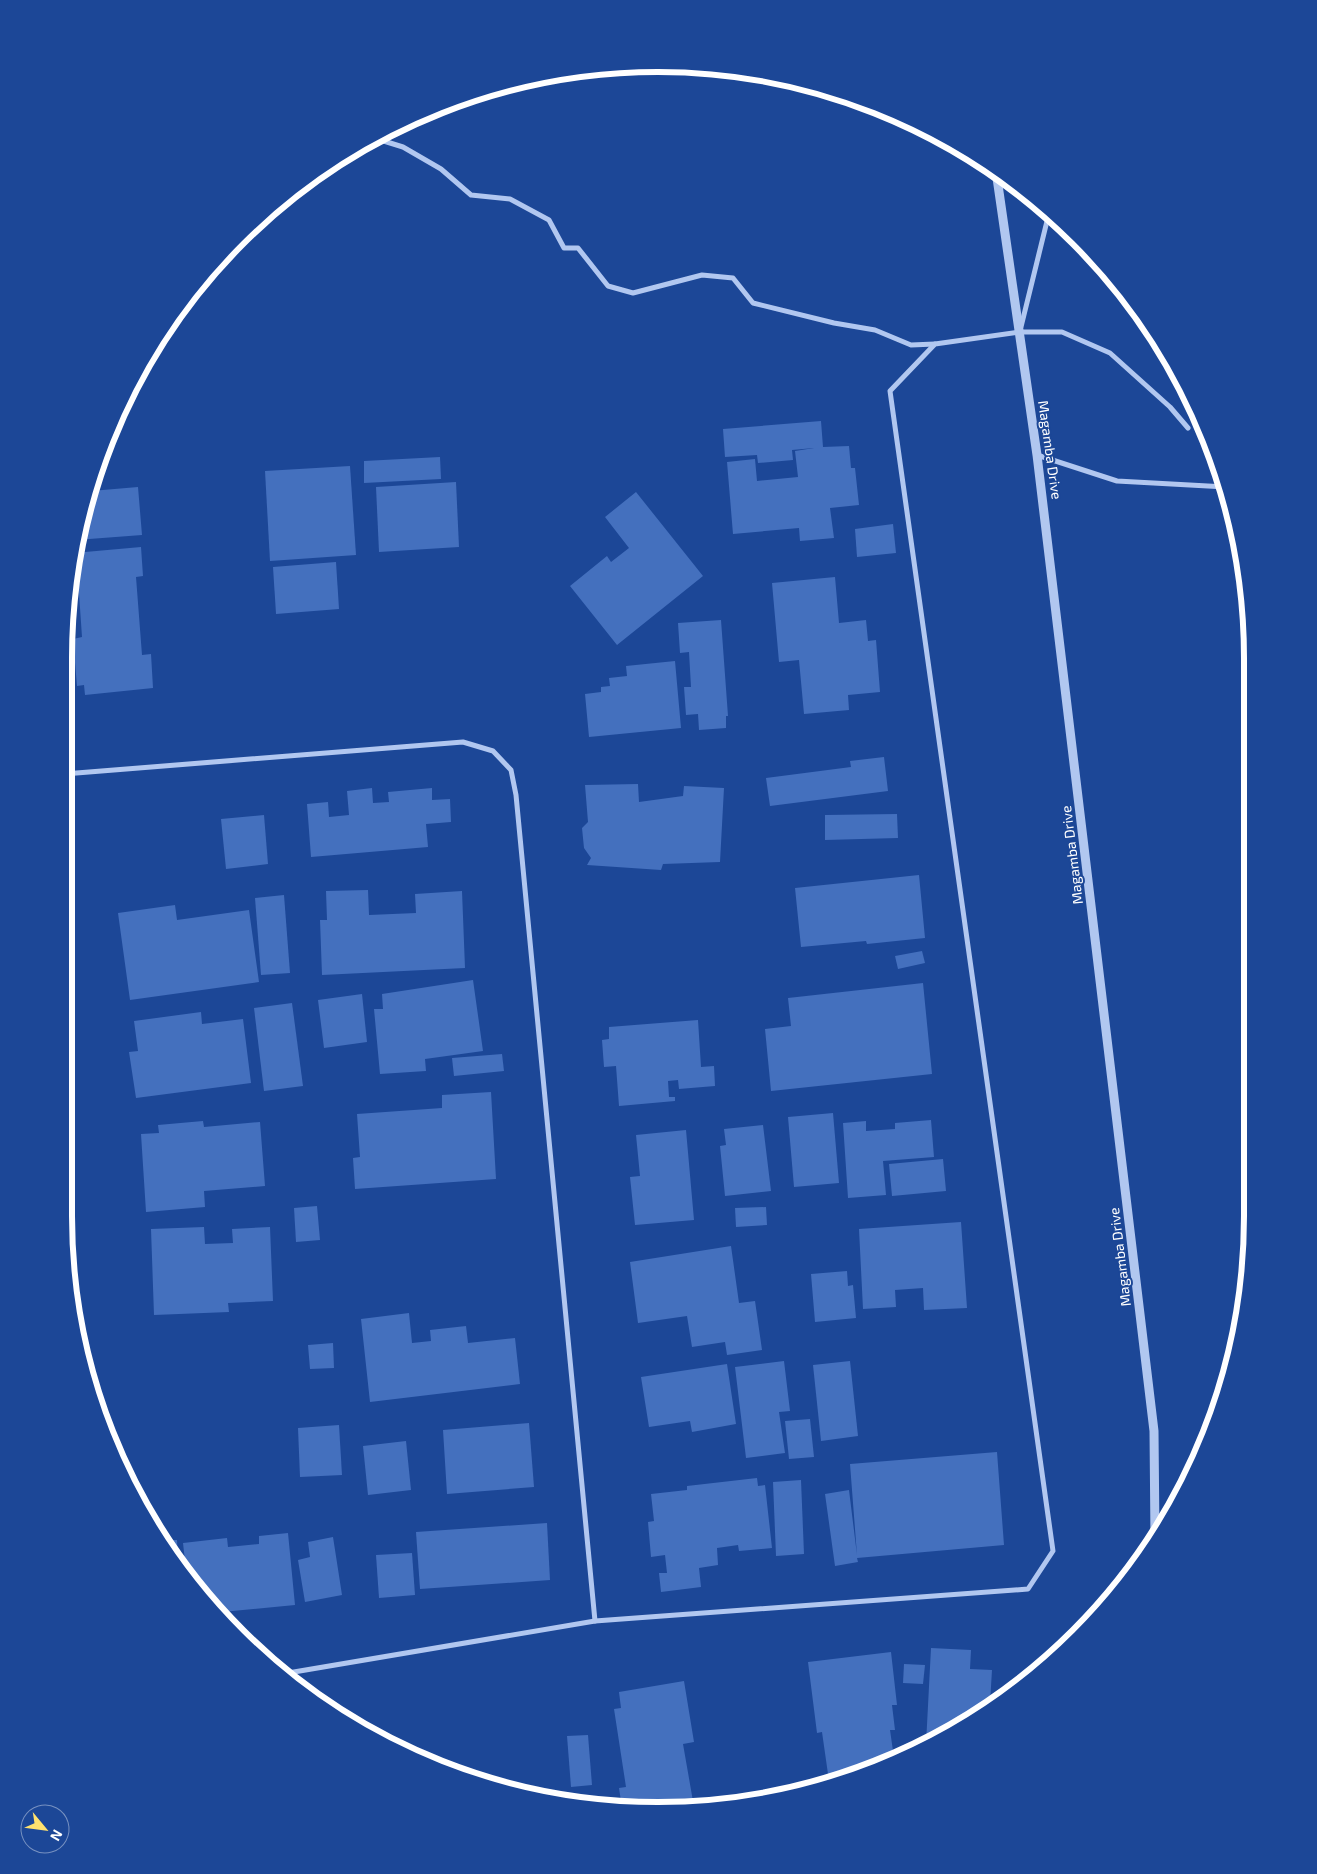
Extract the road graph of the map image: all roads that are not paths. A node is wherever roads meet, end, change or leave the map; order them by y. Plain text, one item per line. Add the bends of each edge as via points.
1 (384, 141) edge
2 (997, 181) edge
3 (1047, 220) edge
4 (1020, 332) junction
5 (935, 344) junction
6 (1188, 428) dead end
7 (1038, 455) junction
8 (1218, 487) edge
9 (72, 773) edge
10 (1155, 1527) edge
11 (595, 1621) junction
12 (292, 1672) edge

1 - 5 street via 403,147 434,165 471,195 510,199 549,220 564,248 578,248 608,286 633,293 702,275 733,278 753,303 875,330 911,345
2 - 4 street, Magamba Drive
3 - 4 street
4 - 5 street
4 - 6 street via 1062,332 1110,353 1170,407
4 - 7 street, Magamba Drive
5 - 11 street via 890,391 1053,1551 1028,1589
7 - 8 street via 1117,481
7 - 10 street, Magamba Drive via 1154,1431
9 - 11 street via 462,742 493,751 511,770 517,805
11 - 12 street

